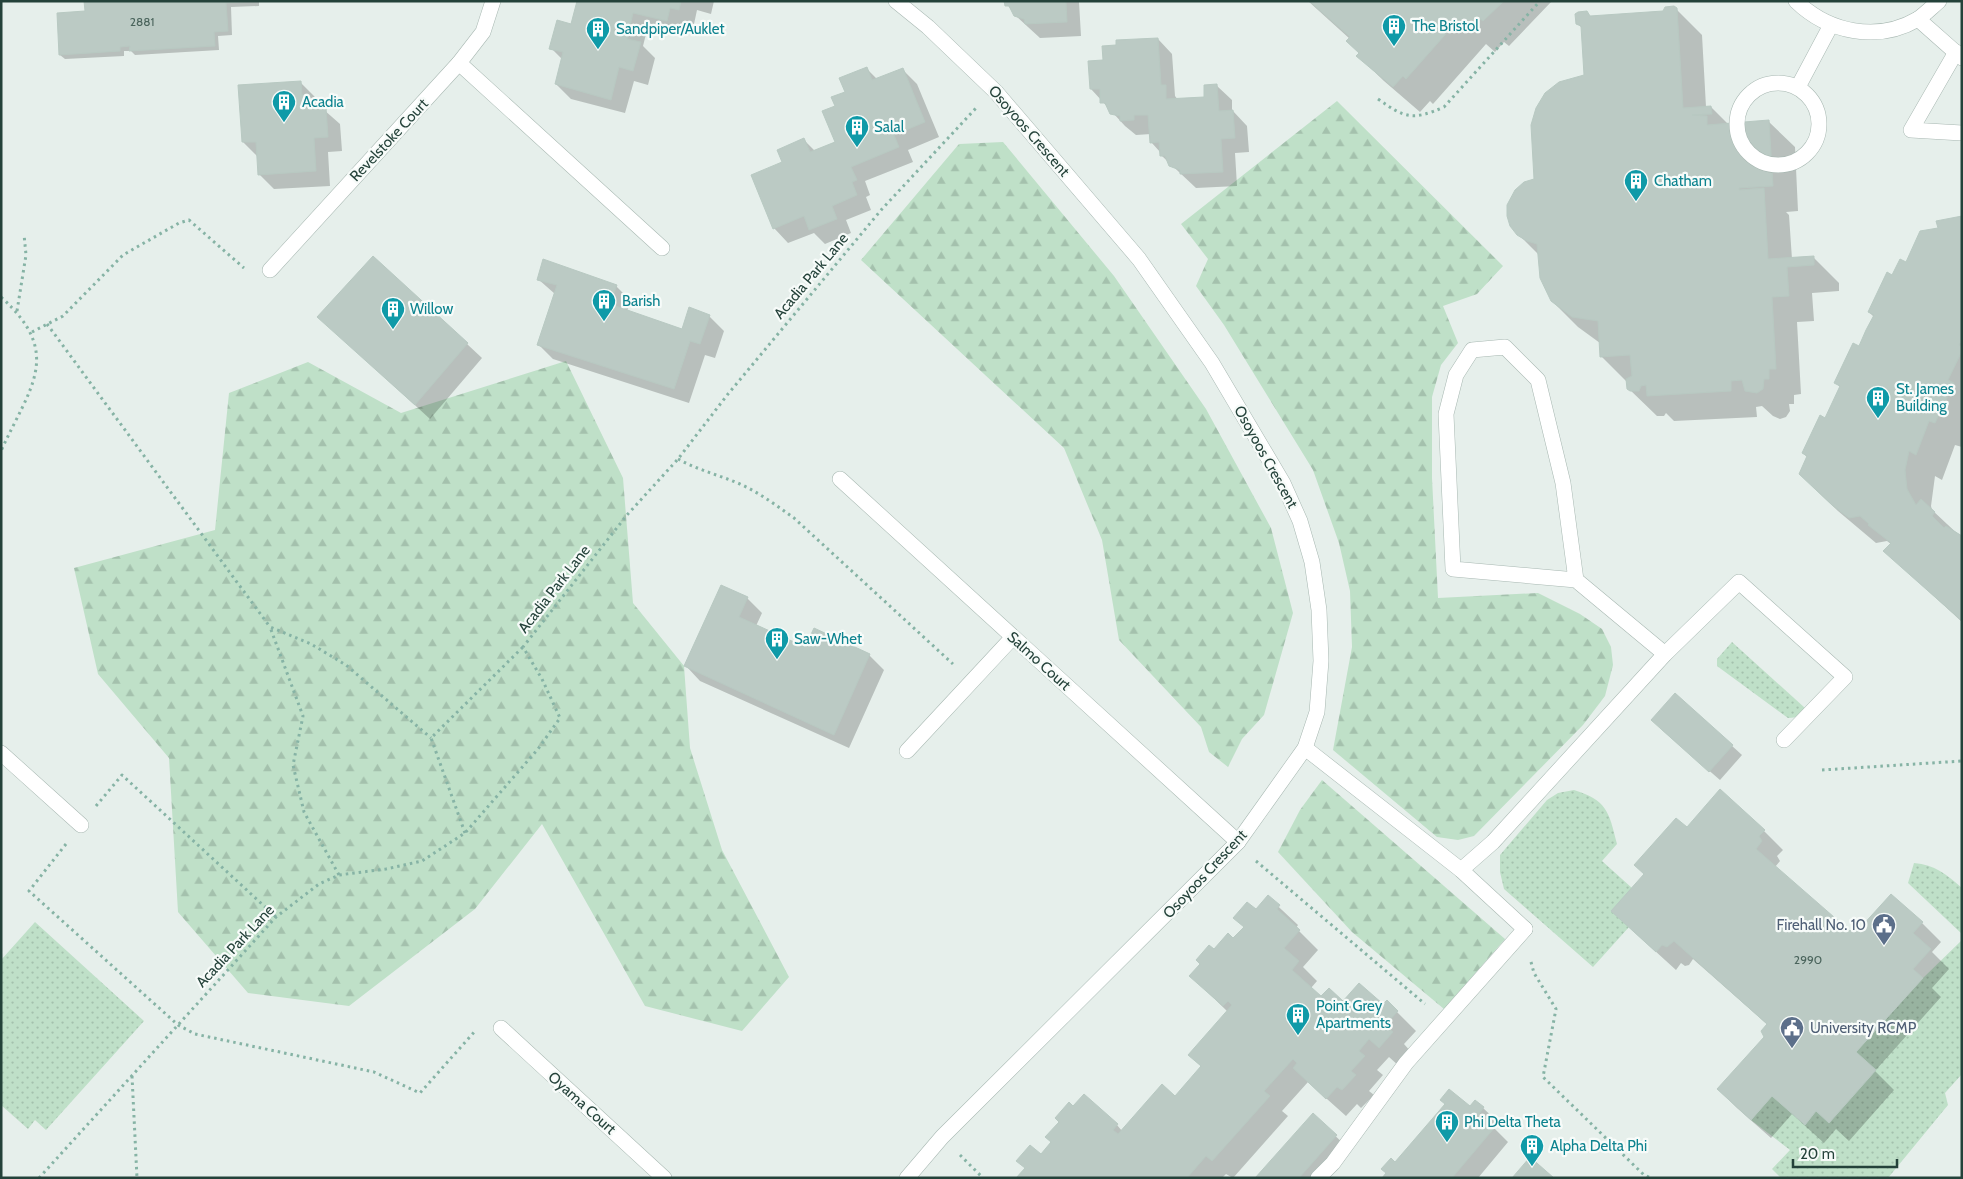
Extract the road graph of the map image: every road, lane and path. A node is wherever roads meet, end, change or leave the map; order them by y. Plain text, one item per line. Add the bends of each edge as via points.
1 (493, 1) edge
2 (896, 1) edge
3 (1540, 1) edge
4 (1796, 1) edge
5 (1939, 1) edge
6 (1918, 19) junction
7 (1831, 25) junction
8 (1959, 55) edge
9 (460, 63) junction
10 (1798, 86) junction
11 (1378, 99) dead end
12 (982, 103) dead end
13 (1962, 133) edge
14 (24, 234) dead end
15 (662, 248) dead end
16 (270, 270) joint
17 (1, 297) edge
18 (16, 311) junction
19 (47, 324) junction
20 (32, 332) junction
21 (1, 451) edge
22 (678, 459) junction
23 (840, 479) dead end
24 (1576, 580) junction
25 (270, 627) junction
26 (1012, 637) junction
27 (523, 647) junction
28 (1665, 654) junction
29 (972, 679) junction
30 (430, 738) junction
31 (1784, 740) dead end
32 (1305, 748) junction
33 (907, 751) dead end
34 (1, 753) edge
35 (1962, 761) edge
36 (1822, 770) dead end
37 (81, 825) junction
38 (466, 833) junction
39 (1238, 842) junction
40 (1461, 870) junction
41 (339, 875) junction
42 (276, 917) junction
43 (1525, 929) junction
44 (1445, 1021) junction
45 (178, 1025) junction
46 (500, 1028) joint
47 (132, 1076) junction
48 (942, 1137) junction
49 (39, 1178) edge
50 (137, 1178) edge
51 (664, 1178) edge
52 (906, 1178) edge
53 (983, 1178) edge
54 (1318, 1178) edge
55 (1651, 1178) edge

1 - 9 street, Revelstoke Court via 483,32
2 - 32 street, Osoyoos Crescent via 996,92 1139,259 1212,363 1284,483 1312,562 1319,610 1321,661 1317,712
3 - 11 path via 1444,107 1426,115 1401,115
4 - 7 street via 1810,14
5 - 6 street
6 - 7 street via 1890,30 1860,32
6 - 8 street
7 - 10 street
8 - 13 street via 1911,130
9 - 15 street
9 - 16 street, Revelstoke Court
10 - 10 street via 1775,82 1760,86 1746,97 1737,116 1738,138 1749,154 1761,163 1788,165 1806,156 1818,138 1820,120 1814,101
12 - 22 path, Acadia Park Lane via 882,209
14 - 18 path via 26,256
16 - 19 path via 260,282 189,220 123,255 63,316
17 - 18 path
18 - 20 path
19 - 20 path
19 - 25 path
20 - 21 path via 37,357 36,379
22 - 27 path, Acadia Park Lane via 627,515
22 - 29 path via 742,485 794,518
23 - 26 street, Salmo Court
24 - 24 street via 1563,482 1538,380 1505,348 1472,350 1456,374 1446,414 1453,569
24 - 28 street
25 - 30 path via 312,644 346,665
25 - 41 path via 303,716 293,765 304,812
26 - 29 street
26 - 39 street, Salmo Court
27 - 30 path
27 - 38 path, Acadia Park Lane via 560,718 538,749
28 - 31 street via 1739,582 1845,676
28 - 40 street via 1493,842
29 - 33 street
30 - 38 path
32 - 39 street, Osoyoos Crescent
32 - 40 street
34 - 37 street
35 - 36 path
37 - 42 path via 122,775
37 - 45 path via 29,891
38 - 41 path, Acadia Park Lane via 422,861
39 - 44 path via 1259,864
39 - 48 street, Osoyoos Crescent
40 - 43 street
41 - 42 path, Acadia Park Lane via 319,884
42 - 45 path, Acadia Park Lane
43 - 44 street
43 - 55 path via 1534,973 1556,1009 1543,1077 1644,1175
44 - 54 street via 1406,1063 1333,1163
45 - 46 path via 195,1034 374,1072 420,1093 480,1025
45 - 47 path, Acadia Park Lane
46 - 51 street, Oyama Court
47 - 49 path, Acadia Park Lane
47 - 50 path
48 - 52 street, Osoyoos Crescent
48 - 53 path

